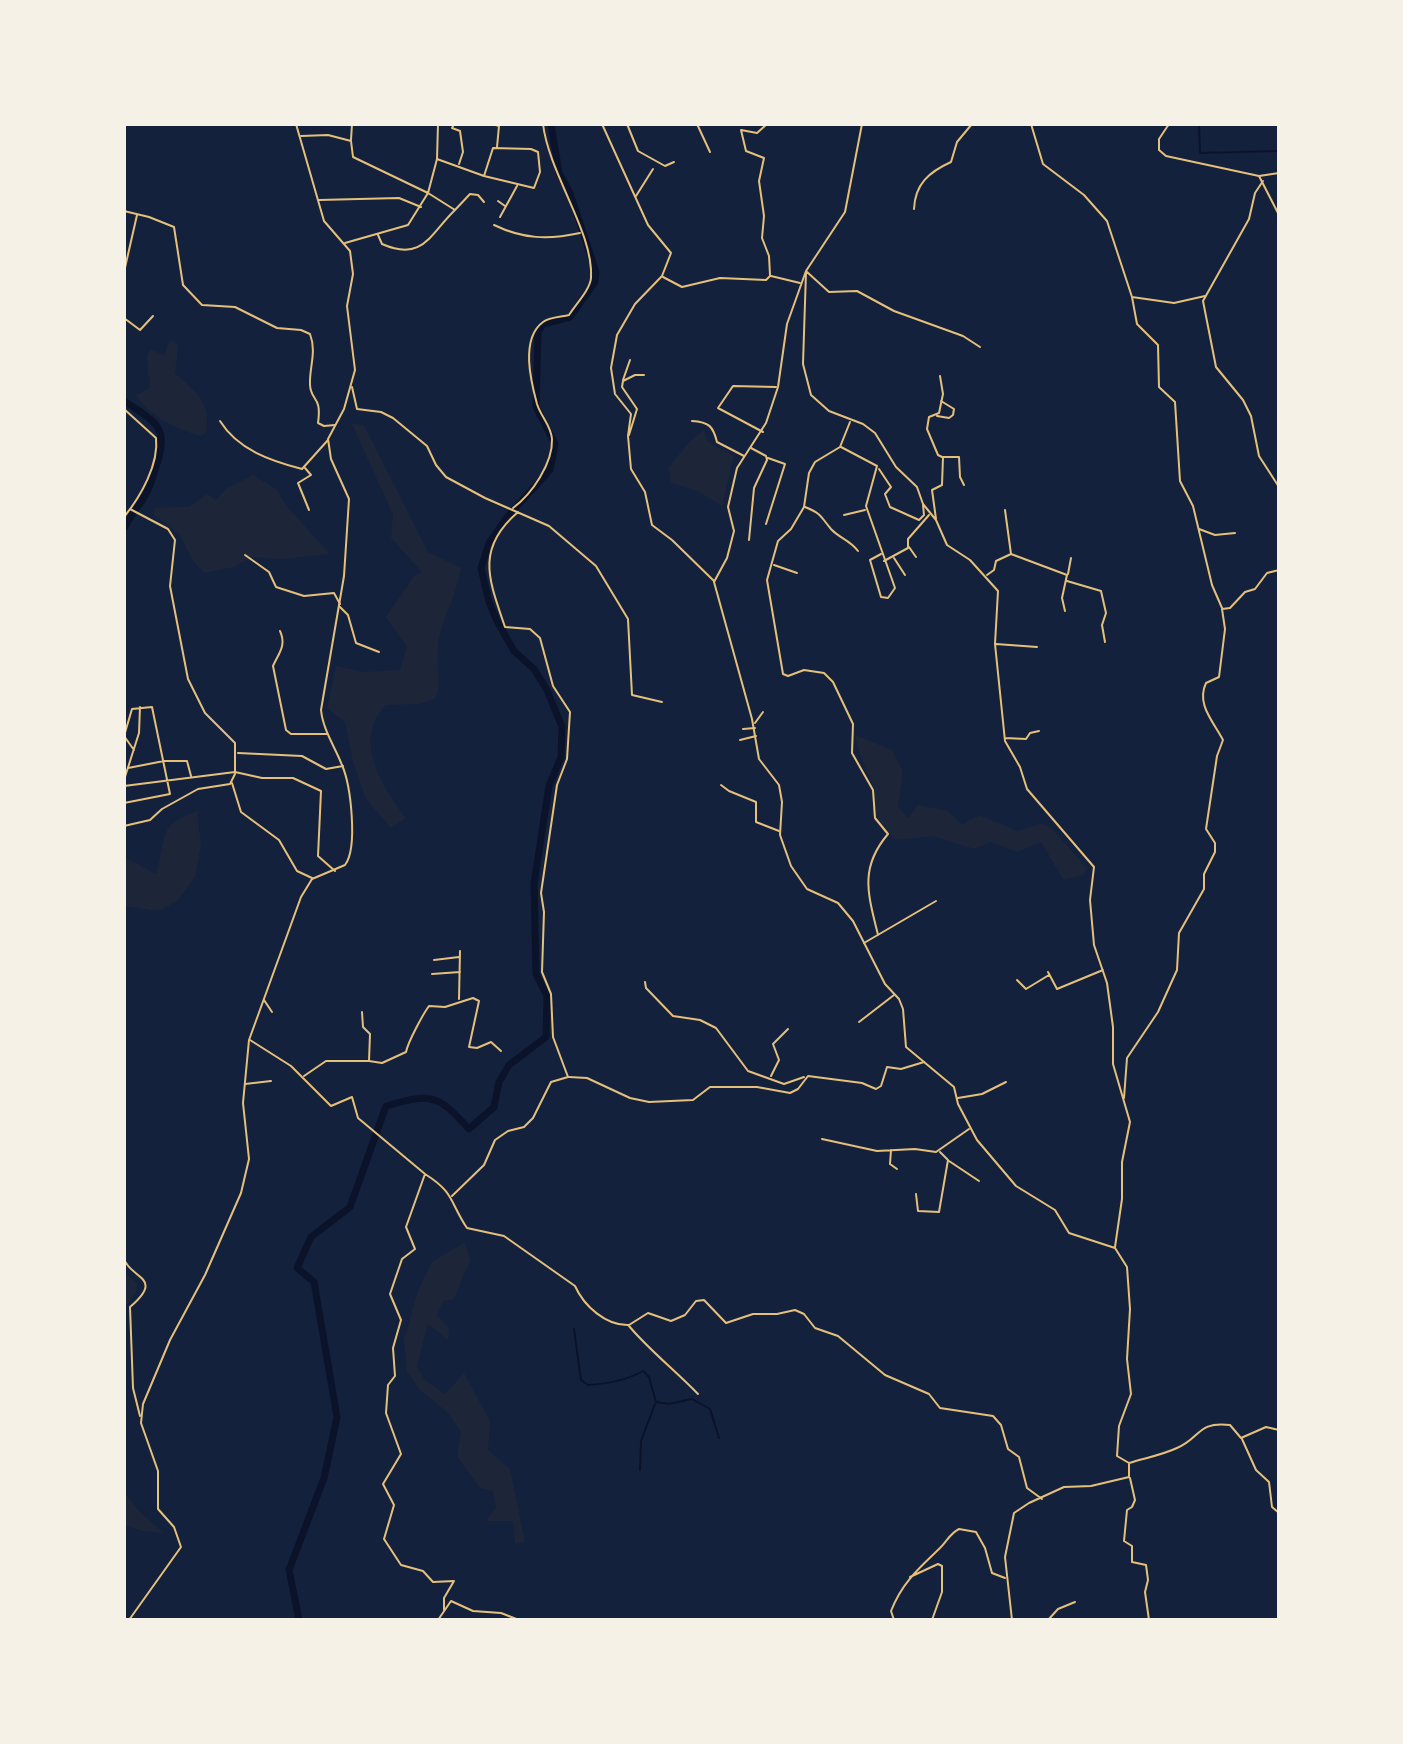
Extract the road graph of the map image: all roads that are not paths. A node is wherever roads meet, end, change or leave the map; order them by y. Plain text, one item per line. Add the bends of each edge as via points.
1 (296, 124) edge
2 (352, 124) edge
3 (438, 124) edge
4 (454, 124) edge
5 (492, 124) edge
6 (543, 124) edge
7 (602, 124) edge
8 (627, 124) edge
9 (696, 124) edge
10 (766, 124) edge
11 (862, 124) edge
12 (972, 124) edge
13 (1031, 124) edge
14 (1169, 124) edge
15 (300, 136) junction
16 (351, 141) junction
17 (497, 148) junction
18 (710, 152) dead end
19 (437, 159) junction
20 (674, 162) dead end
21 (459, 166) junction
22 (653, 169) dead end
23 (1279, 173) edge
24 (484, 176) junction
25 (1259, 176) junction
26 (1263, 181) junction
27 (517, 186) junction
28 (428, 193) junction
29 (635, 196) junction
30 (319, 200) junction
31 (498, 201) dead end
32 (484, 202) dead end
33 (506, 206) junction
34 (422, 207) junction
35 (914, 209) dead end
36 (455, 210) junction
37 (124, 211) edge
38 (138, 214) junction
39 (1279, 215) edge
40 (500, 217) dead end
41 (494, 225) dead end
42 (581, 233) junction
43 (378, 234) junction
44 (345, 243) junction
45 (806, 271) junction
46 (124, 272) edge
47 (770, 275) junction
48 (662, 276) junction
49 (802, 284) junction
50 (1205, 296) junction
51 (1132, 297) junction
52 (153, 316) dead end
53 (124, 318) edge
54 (981, 347) dead end
55 (630, 360) dead end
56 (644, 375) dead end
57 (940, 376) dead end
58 (623, 381) junction
59 (352, 387) junction
60 (778, 387) junction
61 (942, 401) junction
62 (124, 409) edge
63 (936, 415) junction
64 (850, 420) junction
65 (220, 421) dead end
66 (692, 421) dead end
67 (336, 425) junction
68 (763, 432) junction
69 (628, 436) junction
70 (328, 439) junction
71 (840, 447) junction
72 (750, 448) junction
73 (745, 456) junction
74 (943, 457) junction
75 (767, 458) junction
76 (877, 467) junction
77 (305, 468) junction
78 (964, 485) dead end
79 (1279, 486) edge
80 (923, 504) junction
81 (804, 507) junction
82 (130, 509) junction
83 (309, 510) dead end
84 (515, 510) junction
85 (866, 510) junction
86 (1005, 510) dead end
87 (930, 513) junction
88 (844, 515) dead end
89 (124, 517) edge
90 (936, 520) junction
91 (766, 524) dead end
92 (1198, 528) junction
93 (1235, 533) dead end
94 (749, 540) dead end
95 (909, 547) junction
96 (858, 551) dead end
97 (881, 554) junction
98 (1012, 554) junction
99 (245, 555) dead end
100 (893, 557) junction
101 (916, 557) dead end
102 (1071, 558) dead end
103 (883, 562) junction
104 (774, 565) junction
105 (1279, 570) edge
106 (797, 573) dead end
107 (905, 575) dead end
108 (1067, 575) junction
109 (986, 576) junction
110 (1066, 580) junction
111 (714, 582) junction
112 (340, 606) junction
113 (1222, 609) junction
114 (1065, 611) dead end
115 (280, 631) dead end
116 (1105, 642) dead end
117 (995, 644) junction
118 (1037, 647) dead end
119 (379, 652) dead end
120 (662, 702) dead end
121 (140, 707) junction
122 (764, 712) dead end
123 (754, 723) junction
124 (755, 728) junction
125 (743, 729) dead end
126 (1039, 731) dead end
127 (328, 734) junction
128 (756, 736) junction
129 (1004, 738) junction
130 (740, 740) dead end
131 (134, 750) junction
132 (237, 753) junction
133 (164, 761) junction
134 (343, 766) junction
135 (128, 768) junction
136 (235, 773) junction
137 (191, 777) junction
138 (167, 779) junction
139 (124, 780) edge
140 (232, 783) junction
141 (721, 785) dead end
142 (124, 786) edge
143 (124, 799) edge
144 (125, 803) edge
145 (124, 826) edge
146 (779, 831) junction
147 (335, 871) junction
148 (312, 879) junction
149 (936, 901) dead end
150 (877, 935) junction
151 (863, 943) junction
152 (460, 951) dead end
153 (460, 957) junction
154 (434, 960) dead end
155 (1104, 970) junction
156 (461, 972) junction
157 (432, 974) dead end
158 (1017, 980) dead end
159 (645, 982) dead end
160 (895, 994) junction
161 (263, 1000) junction
162 (459, 1001) junction
163 (272, 1012) dead end
164 (362, 1012) dead end
165 (859, 1022) dead end
166 (788, 1029) dead end
167 (249, 1040) junction
168 (501, 1051) dead end
169 (369, 1061) junction
170 (924, 1062) junction
171 (770, 1076) junction
172 (304, 1077) junction
173 (568, 1077) junction
174 (804, 1077) junction
175 (271, 1082) dead end
176 (1006, 1082) dead end
177 (244, 1084) junction
178 (957, 1099) junction
179 (1124, 1100) junction
180 (970, 1129) junction
181 (822, 1139) dead end
182 (891, 1149) junction
183 (940, 1151) junction
184 (948, 1160) junction
185 (897, 1170) dead end
186 (425, 1174) junction
187 (979, 1181) dead end
188 (916, 1194) dead end
189 (452, 1196) junction
190 (1115, 1248) junction
191 (124, 1259) edge
192 (629, 1325) junction
193 (698, 1394) dead end
194 (140, 1416) junction
195 (1279, 1430) edge
196 (1241, 1438) junction
197 (1129, 1463) junction
198 (1129, 1477) junction
199 (1042, 1499) junction
200 (1279, 1513) edge
201 (909, 1577) junction
202 (1006, 1578) junction
203 (1075, 1602) dead end
204 (444, 1610) junction
205 (129, 1620) edge
206 (438, 1620) edge
207 (519, 1620) edge
208 (894, 1620) edge
209 (932, 1620) edge
210 (1012, 1620) edge
211 (1048, 1620) edge
212 (1149, 1620) edge

1 - 15 street
2 - 16 street
3 - 19 street
4 - 21 street via 453,130 460,131 463,152
5 - 17 street via 499,127
6 - 42 street via 547,151
7 - 29 street
8 - 20 street via 638,151 664,166
9 - 18 street
10 - 47 street via 757,133 741,130 746,151 764,158 759,181 762,238
11 - 45 street via 845,212
12 - 35 street via 957,142 951,162 916,189
13 - 51 street via 1045,166 1084,195 1107,221
14 - 25 street via 1159,139 1159,150 1166,156
15 - 16 street via 328,135
15 - 30 street
16 - 28 street via 353,157
17 - 24 street via 493,148
17 - 27 street via 537,150 540,172 536,187
19 - 21 street
19 - 28 street
21 - 24 street
22 - 29 street
23 - 25 street
24 - 27 street
25 - 26 street
26 - 39 street
26 - 50 street via 1249,219
27 - 33 street
28 - 34 street
28 - 36 street
29 - 48 street via 648,225 671,253
30 - 34 street via 399,198
30 - 44 street via 324,221
31 - 33 street
32 - 36 street via 470,194
33 - 40 street
34 - 43 street via 408,226
36 - 43 street via 428,243 412,249 397,251 382,244
37 - 38 street
38 - 46 street
38 - 67 street via 174,227 183,285 202,305 234,307 277,328 310,334 314,357 310,386 320,404 318,423
41 - 42 street via 513,234 541,238
42 - 84 street via 591,281 569,315 545,320 536,328 528,360 538,405 550,425 550,456
43 - 44 street
44 - 59 street via 353,257 354,274 347,306 355,359
45 - 49 street
45 - 54 street via 830,292 857,291
45 - 64 street via 806,384 829,411
47 - 48 street via 766,280 720,278 682,287
47 - 49 street
48 - 69 street via 635,304 617,335 612,375 615,394 631,414
49 - 60 street via 787,324
50 - 51 street via 1174,303
50 - 79 street via 1216,367 1243,400 1259,456
51 - 92 street via 1137,324 1158,345 1159,387 1175,402 1180,481
52 - 53 street via 139,330
55 - 58 street
56 - 58 street
57 - 61 street
58 - 69 street via 622,387 637,409
59 - 67 street
59 - 84 street via 357,409 380,412 414,433 446,477
60 - 68 street
60 - 68 street via 733,386 718,408
61 - 63 street
61 - 63 street via 954,409 953,415
62 - 82 street via 156,438 157,448 151,471
63 - 74 street via 929,417 927,429
64 - 71 street
64 - 80 street via 875,433 896,467 917,487
65 - 77 street via 258,456
66 - 73 street via 709,424 716,442
67 - 70 street
68 - 72 street
69 - 111 street via 631,469 645,492 652,524
70 - 77 street
70 - 112 street via 331,459 349,499
71 - 76 street
71 - 81 street via 815,462
72 - 73 street
72 - 75 street
73 - 111 street via 737,468 729,507 732,542
74 - 78 street via 959,457
74 - 90 street via 942,485 932,490
75 - 91 street via 785,464
75 - 94 street via 754,488
76 - 80 street via 891,487 885,494 890,507 919,520 924,515
76 - 85 street
77 - 83 street via 311,475 298,483
80 - 87 street
81 - 96 street via 824,516
81 - 104 street via 778,541
82 - 89 street
82 - 132 street via 168,529 175,540 170,586 188,679 205,713 230,736
84 - 120 street via 549,526 596,566 628,619 632,695
84 - 173 street via 496,535 489,578 505,627 530,629 540,638 553,686 570,712 567,759 557,785 541,893 542,972 551,994 553,1037
85 - 88 street
85 - 97 street
86 - 98 street
87 - 90 street
87 - 95 street via 908,539
90 - 109 street via 947,545
92 - 93 street via 1215,535
92 - 113 street
95 - 100 street
95 - 101 street
97 - 103 street
97 - 103 street via 870,560 881,597 888,598 895,588
98 - 108 street
98 - 109 street via 996,561
99 - 112 street via 269,572 276,587 304,596 334,593
100 - 103 street
100 - 107 street
102 - 108 street
104 - 106 street
104 - 150 street via 766,587 783,674 804,670 824,673 833,681 853,724 852,753 873,790 875,818 888,834 870,859
105 - 113 street via 1267,573 1255,589
108 - 110 street
109 - 117 street via 999,596
110 - 114 street
110 - 116 street via 1101,591
111 - 123 street
112 - 119 street via 348,615 356,643
112 - 127 street via 321,710
113 - 179 street via 1226,629 1219,677 1206,683 1201,693 1205,711 1223,740 1206,829 1215,852 1203,889 1179,933 1177,970 1158,1012 1127,1058
115 - 127 street via 281,655 273,666 286,730 291,734
117 - 118 street
117 - 129 street
121 - 131 street
121 - 131 street via 129,713 124,736
121 - 133 street via 152,707
122 - 123 street
123 - 124 street
124 - 125 street
124 - 128 street
126 - 129 street via 1026,738
127 - 134 street
128 - 130 street
128 - 146 street via 759,759 779,785
129 - 155 street via 1027,789 1093,862 1092,930
131 - 135 street
132 - 134 street via 302,756 326,769
132 - 136 street
133 - 135 street
133 - 137 street via 187,761
133 - 138 street
134 - 147 street via 353,850 345,865
135 - 139 street
136 - 137 street
136 - 140 street
136 - 147 street via 293,778 319,788 318,856
137 - 138 street
138 - 142 street
138 - 144 street via 168,795
140 - 145 street via 198,789 150,820
140 - 148 street via 241,812 279,840 297,871
141 - 146 street via 755,802 757,822
143 - 144 street
146 - 151 street via 791,866 807,889 844,909
147 - 148 street
148 - 161 street via 300,897
149 - 150 street
150 - 151 street
151 - 160 street
152 - 153 street
153 - 154 street
153 - 156 street
155 - 158 street via 1057,989 1049,974 1026,989
155 - 179 street via 1113,1020 1113,1064
156 - 157 street
156 - 162 street
159 - 171 street via 673,1016 716,1028 743,1067
160 - 165 street
160 - 170 street via 903,1009 906,1047
161 - 163 street
161 - 167 street
162 - 168 street via 479,1000 469,1047 491,1042
162 - 169 street via 426,1009 406,1052 382,1063
164 - 169 street via 363,1027 370,1034
166 - 171 street via 773,1044 779,1060
167 - 172 street
167 - 177 street
169 - 172 street via 326,1061
170 - 174 street via 901,1069 887,1067 876,1089 863,1083
170 - 178 street via 954,1087
171 - 174 street via 784,1084
172 - 186 street via 331,1106 352,1097 358,1118
173 - 174 street via 587,1078 649,1102 693,1100 710,1087 757,1087 790,1093
173 - 189 street via 551,1082 533,1118 495,1140 484,1165
175 - 177 street
176 - 178 street
177 - 194 street via 249,1159 241,1193 170,1340
178 - 180 street
179 - 190 street via 1130,1122
180 - 183 street
180 - 190 street via 1016,1186 1055,1210 1069,1233
181 - 182 street via 877,1151
182 - 183 street
182 - 185 street via 890,1164
183 - 184 street
184 - 187 street
184 - 188 street via 939,1212 918,1211
186 - 189 street
186 - 204 street via 406,1227 415,1249 402,1259 390,1294 401,1320 386,1413 401,1454 383,1484 394,1506 384,1539 401,1565 423,1571 433,1582 454,1581 444,1598
189 - 192 street via 467,1228 505,1236 575,1286 580,1297 606,1320
190 - 197 street via 1128,1267 1131,1394 1119,1426 1117,1456
191 - 194 street via 144,1281 139,1300 130,1307 129,1327 134,1401
192 - 193 street via 652,1353 660,1355
192 - 199 street via 648,1313 671,1321 685,1315 695,1301 704,1300 726,1323 753,1314 794,1310 804,1314 814,1328 838,1336 885,1375 929,1394 940,1408 993,1416 1001,1425 1008,1449 1019,1457 1027,1488
194 - 205 street via 158,1471 158,1509 174,1527 181,1547
195 - 196 street via 1266,1427
196 - 197 street via 1230,1425 1215,1423 1202,1427 1181,1447
196 - 200 street via 1256,1470 1269,1482 1272,1507
197 - 198 street
198 - 199 street via 1063,1487
198 - 212 street via 1135,1500 1126,1510 1122,1534 1132,1546 1132,1562 1146,1565
199 - 202 street via 1014,1513 1005,1557
201 - 202 street via 959,1529 976,1532 992,1573
201 - 208 street via 891,1611
201 - 209 street via 942,1566 942,1592
202 - 210 street
203 - 211 street via 1058,1609
204 - 206 street
204 - 207 street via 450,1601 473,1611

